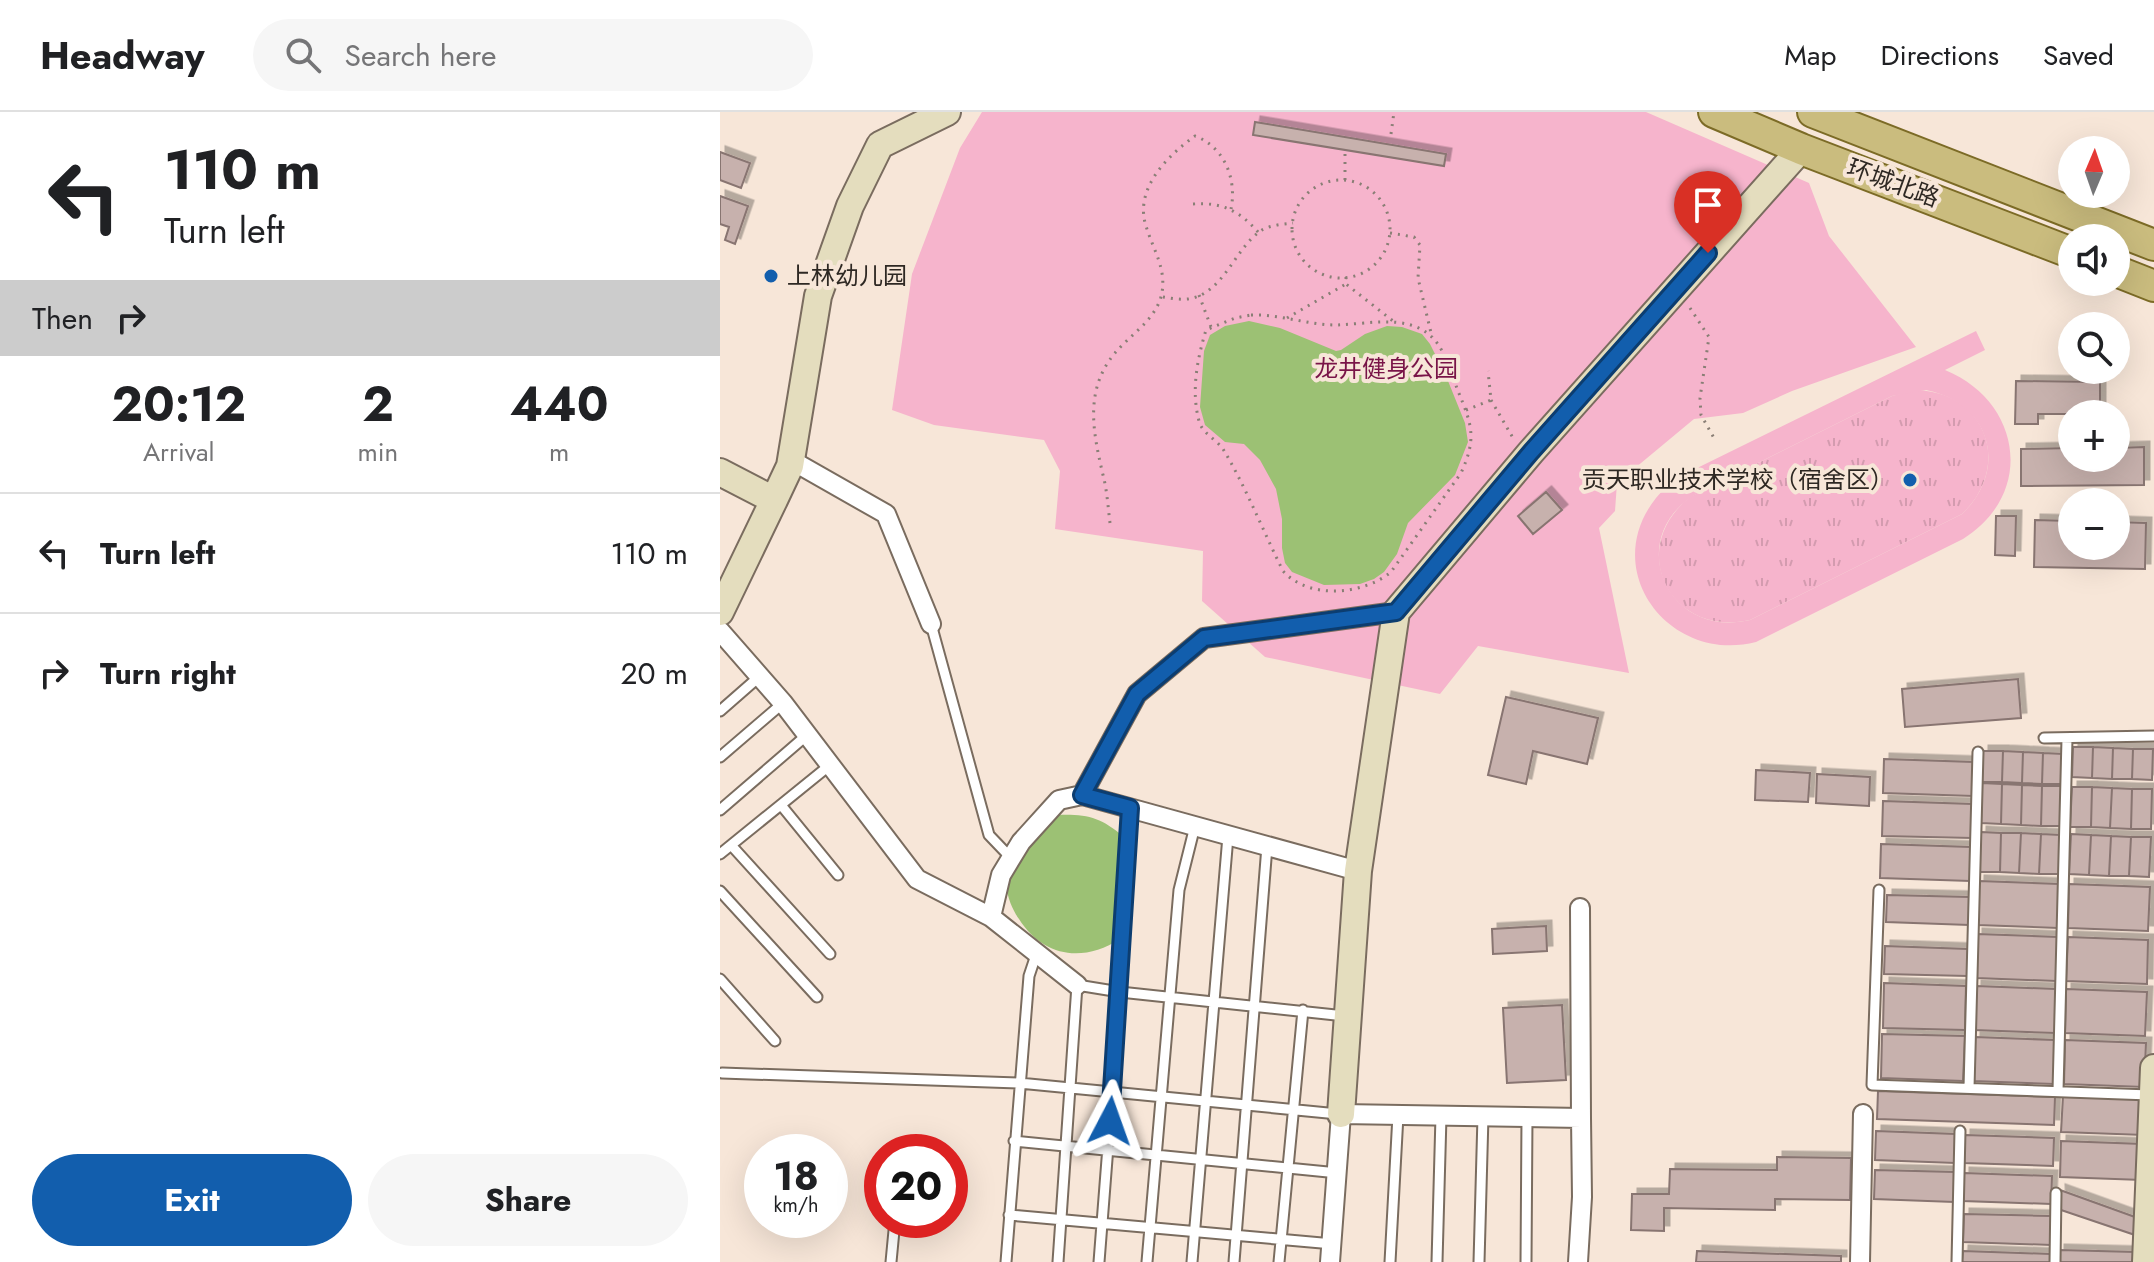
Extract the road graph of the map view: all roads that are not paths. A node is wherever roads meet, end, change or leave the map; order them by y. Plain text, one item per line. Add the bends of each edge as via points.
1 (947, 112) edge
2 (1714, 112) edge
3 (1815, 112) edge
4 (1801, 149) junction
5 (2154, 245) edge
6 (2058, 248) edge
7 (2130, 277) edge
8 (2154, 286) edge
9 (791, 460) junction
10 (720, 472) edge
11 (774, 500) junction
12 (720, 612) edge
13 (1396, 612) junction
14 (931, 624) joint
15 (720, 631) edge
16 (760, 676) junction
17 (783, 703) junction
18 (720, 711) edge
19 (807, 735) junction
20 (2154, 736) edge
21 (2044, 738) dead end
22 (2067, 739) junction
23 (1978, 752) dead end
24 (720, 757) edge
25 (830, 765) junction
26 (1082, 795) junction
27 (781, 805) junction
28 (1130, 808) junction
29 (720, 810) edge
30 (1195, 826) junction
31 (1228, 836) junction
32 (731, 845) junction
33 (1267, 846) junction
34 (720, 854) edge
35 (1011, 858) junction
36 (1358, 871) junction
37 (838, 875) dead end
38 (1879, 890) dead end
39 (720, 891) edge
40 (1580, 908) dead end
41 (991, 917) junction
42 (1037, 952) junction
43 (830, 954) dead end
44 (720, 979) edge
45 (1077, 985) junction
46 (1120, 992) junction
47 (817, 997) dead end
48 (1168, 997) junction
49 (1214, 1002) junction
50 (1254, 1005) junction
51 (1303, 1010) junction
52 (1349, 1016) junction
53 (775, 1041) dead end
54 (2154, 1068) edge
55 (722, 1073) edge
56 (1019, 1083) junction
57 (1071, 1088) junction
58 (1969, 1088) junction
59 (2058, 1091) junction
60 (1112, 1092) junction
61 (2153, 1095) edge
62 (1161, 1096) junction
63 (1205, 1101) junction
64 (1246, 1105) junction
65 (1292, 1109) junction
66 (1341, 1114) junction
67 (1863, 1114) dead end
68 (1398, 1115) junction
69 (1441, 1116) junction
70 (1483, 1116) junction
71 (1527, 1117) junction
72 (1581, 1118) junction
73 (1960, 1131) dead end
74 (1014, 1141) junction
75 (1067, 1146) junction
76 (1108, 1150) junction
77 (1157, 1154) junction
78 (1200, 1159) junction
79 (1242, 1163) junction
80 (1286, 1168) junction
81 (1338, 1173) junction
82 (2056, 1193) dead end
83 (1009, 1215) junction
84 (1061, 1219) junction
85 (1103, 1223) junction
86 (1150, 1227) junction
87 (1194, 1231) junction
88 (1236, 1235) junction
89 (893, 1238) edge
90 (1281, 1239) junction
91 (1332, 1253) edge
92 (891, 1262) edge
93 (1006, 1262) edge
94 (1058, 1262) edge
95 (1099, 1262) edge
96 (1147, 1262) edge
97 (1192, 1262) edge
98 (1234, 1262) edge
99 (1279, 1262) edge
100 (1390, 1262) edge
101 (1437, 1262) edge
102 (1479, 1262) edge
103 (1526, 1262) edge
104 (1578, 1262) edge
105 (1860, 1262) edge
106 (1957, 1262) edge
107 (2055, 1262) edge
108 (2146, 1262) edge

1 - 9 street via 880,145 850,206 818,296
2 - 4 main road, 环城北路
3 - 4 main road
3 - 5 main road, 环城北路
4 - 6 main road, 环城北路
4 - 13 street
7 - 8 main road
9 - 11 street
9 - 14 street via 886,514
10 - 11 street
11 - 12 street
13 - 26 street via 1204,638 1137,694
13 - 36 street
14 - 35 lane via 989,835
15 - 16 street
16 - 17 street
16 - 18 lane
17 - 19 street
17 - 24 lane
19 - 25 street
19 - 29 lane
20 - 22 lane
21 - 22 lane
22 - 59 lane
23 - 58 lane
25 - 27 lane
25 - 41 street via 917,879
26 - 28 street
26 - 35 street via 1059,800
27 - 32 lane
27 - 37 lane
28 - 30 street
28 - 46 lane
30 - 31 street
30 - 48 lane via 1179,890
31 - 33 street
31 - 49 lane
32 - 34 lane
32 - 43 lane
33 - 36 street
33 - 50 lane
35 - 41 street via 1001,875
36 - 52 street
38 - 58 lane via 1872,1085
39 - 47 lane
40 - 72 street
41 - 42 street
42 - 45 street
42 - 56 lane via 1029,976
44 - 53 lane
45 - 46 lane
45 - 57 lane
46 - 48 lane
46 - 60 lane
48 - 49 lane
48 - 62 lane
49 - 50 lane
49 - 63 lane
50 - 51 lane
50 - 64 lane
51 - 52 lane
51 - 65 lane
52 - 66 street
54 - 61 street
55 - 56 lane
56 - 57 lane
56 - 74 lane
57 - 60 lane
57 - 75 lane
58 - 59 lane
59 - 61 lane
60 - 62 lane
60 - 76 lane
61 - 108 street
62 - 63 lane
62 - 77 lane
63 - 64 lane
63 - 78 lane
64 - 65 lane
64 - 79 lane
65 - 66 lane
65 - 80 lane
66 - 68 street
66 - 81 street
67 - 105 street
68 - 69 street
68 - 100 lane
69 - 70 street
69 - 101 lane
70 - 71 street
70 - 102 lane
71 - 72 street
71 - 103 lane
72 - 104 street
73 - 106 lane
74 - 75 lane
74 - 83 lane
75 - 76 lane
75 - 84 lane
76 - 77 lane
76 - 85 lane
77 - 78 lane
77 - 86 lane
78 - 79 lane
78 - 87 lane
79 - 80 lane
79 - 88 lane
80 - 81 lane
80 - 90 lane
81 - 91 street
82 - 107 lane
83 - 84 lane
83 - 93 lane
84 - 85 lane
84 - 94 lane
85 - 86 lane
85 - 95 lane
86 - 87 lane
86 - 96 lane
87 - 88 lane
87 - 97 lane
88 - 90 lane
88 - 98 lane
89 - 92 lane
90 - 91 lane
90 - 99 lane

